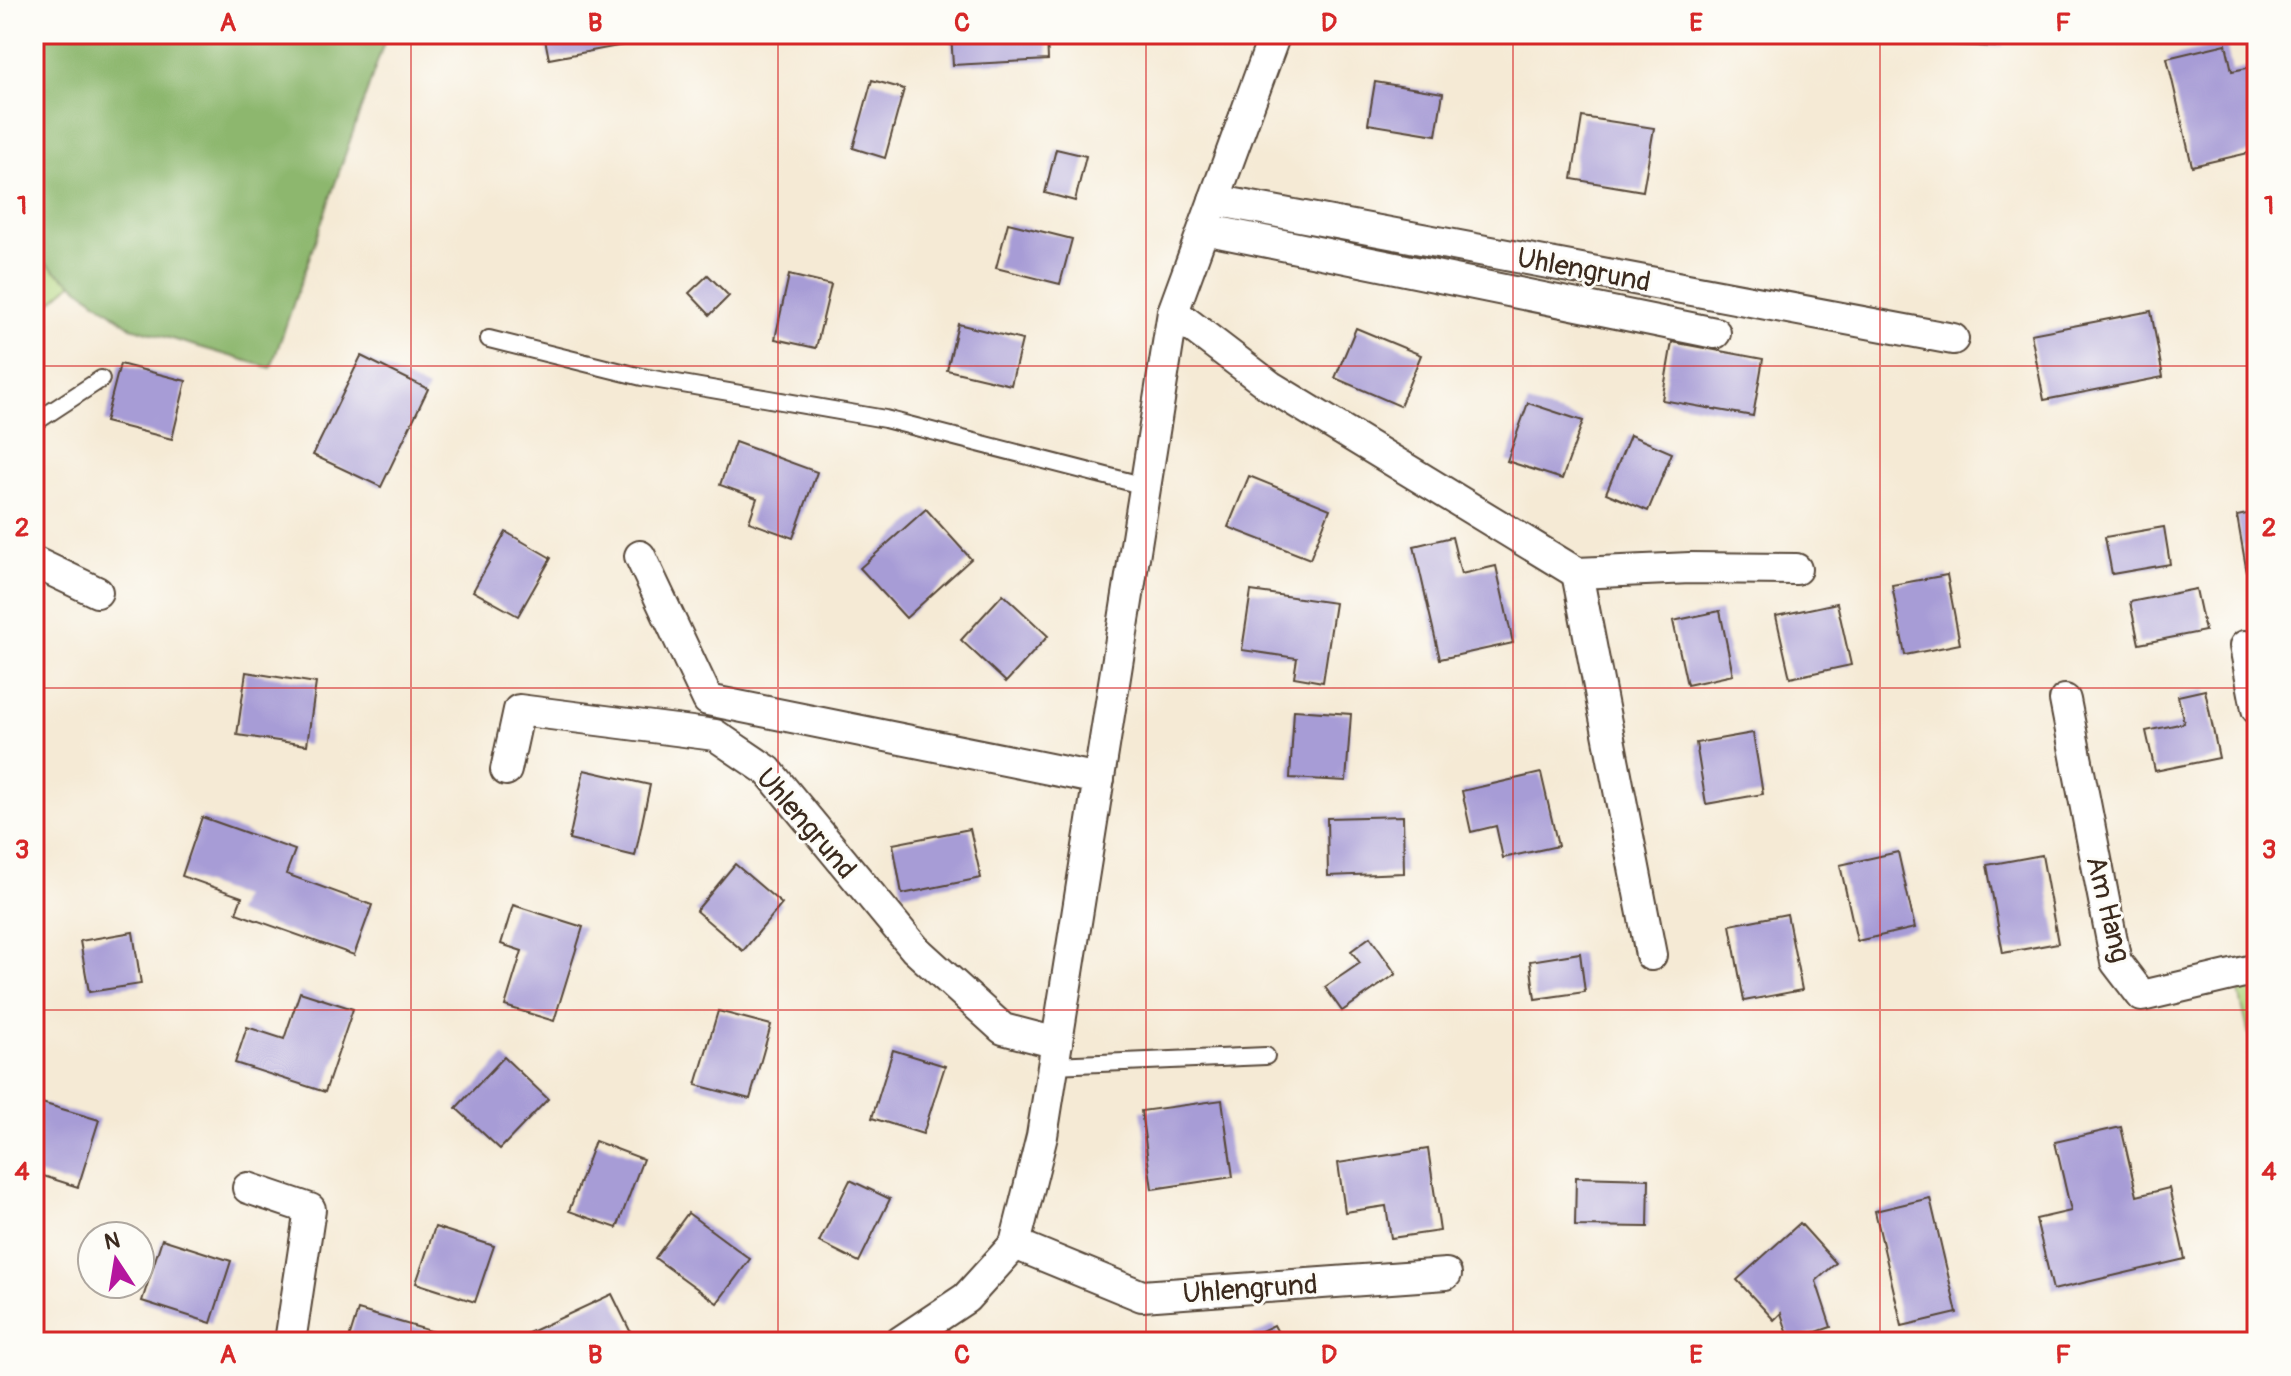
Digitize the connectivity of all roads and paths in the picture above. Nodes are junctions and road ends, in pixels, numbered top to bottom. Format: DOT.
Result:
graph roads {
  1 [pos="1275,34"];
  2 [pos="1214,200"];
  3 [pos="1204,229"];
  4 [pos="1173,312"];
  5 [pos="1715,333"];
  6 [pos="489,339"];
  7 [pos="1953,339"];
  8 [pos="101,379"];
  9 [pos="34,423"];
  10 [pos="1145,486"];
  11 [pos="640,556"];
  12 [pos="34,562"];
  13 [pos="1796,569"];
  14 [pos="1577,573"];
  15 [pos="97,592"];
  16 [pos="2245,646"];
  17 [pos="2065,700"];
  18 [pos="2257,709"];
  19 [pos="506,770"];
  20 [pos="1099,779"];
  21 [pos="1651,955"];
  22 [pos="2257,969"];
  23 [pos="1055,1054"];
  24 [pos="1266,1056"];
  25 [pos="248,1188"];
  26 [pos="1015,1244"];
  27 [pos="1446,1274"];
  28 [pos="290,1342"];
  29 [pos="900,1342"];
  1 -- 2 [label="street"];
  2 -- 3 [label="street"];
  2 -- 7 [label="street, Uhlengrund"];
  3 -- 4 [label="street"];
  3 -- 5 [label="street, Uhlengrund"];
  4 -- 10 [label="street"];
  4 -- 14 [label="street"];
  6 -- 10 [label="lane"];
  8 -- 9 [label="lane"];
  10 -- 20 [label="street"];
  11 -- 20 [label="street"];
  12 -- 15 [label="street"];
  13 -- 14 [label="street"];
  14 -- 21 [label="street"];
  16 -- 18 [label="street"];
  17 -- 22 [label="street, Am Hang"];
  19 -- 23 [label="street, Uhlengrund"];
  20 -- 23 [label="street"];
  23 -- 24 [label="lane"];
  23 -- 26 [label="street"];
  25 -- 28 [label="street"];
  26 -- 27 [label="street, Uhlengrund"];
  26 -- 29 [label="street"];
}
